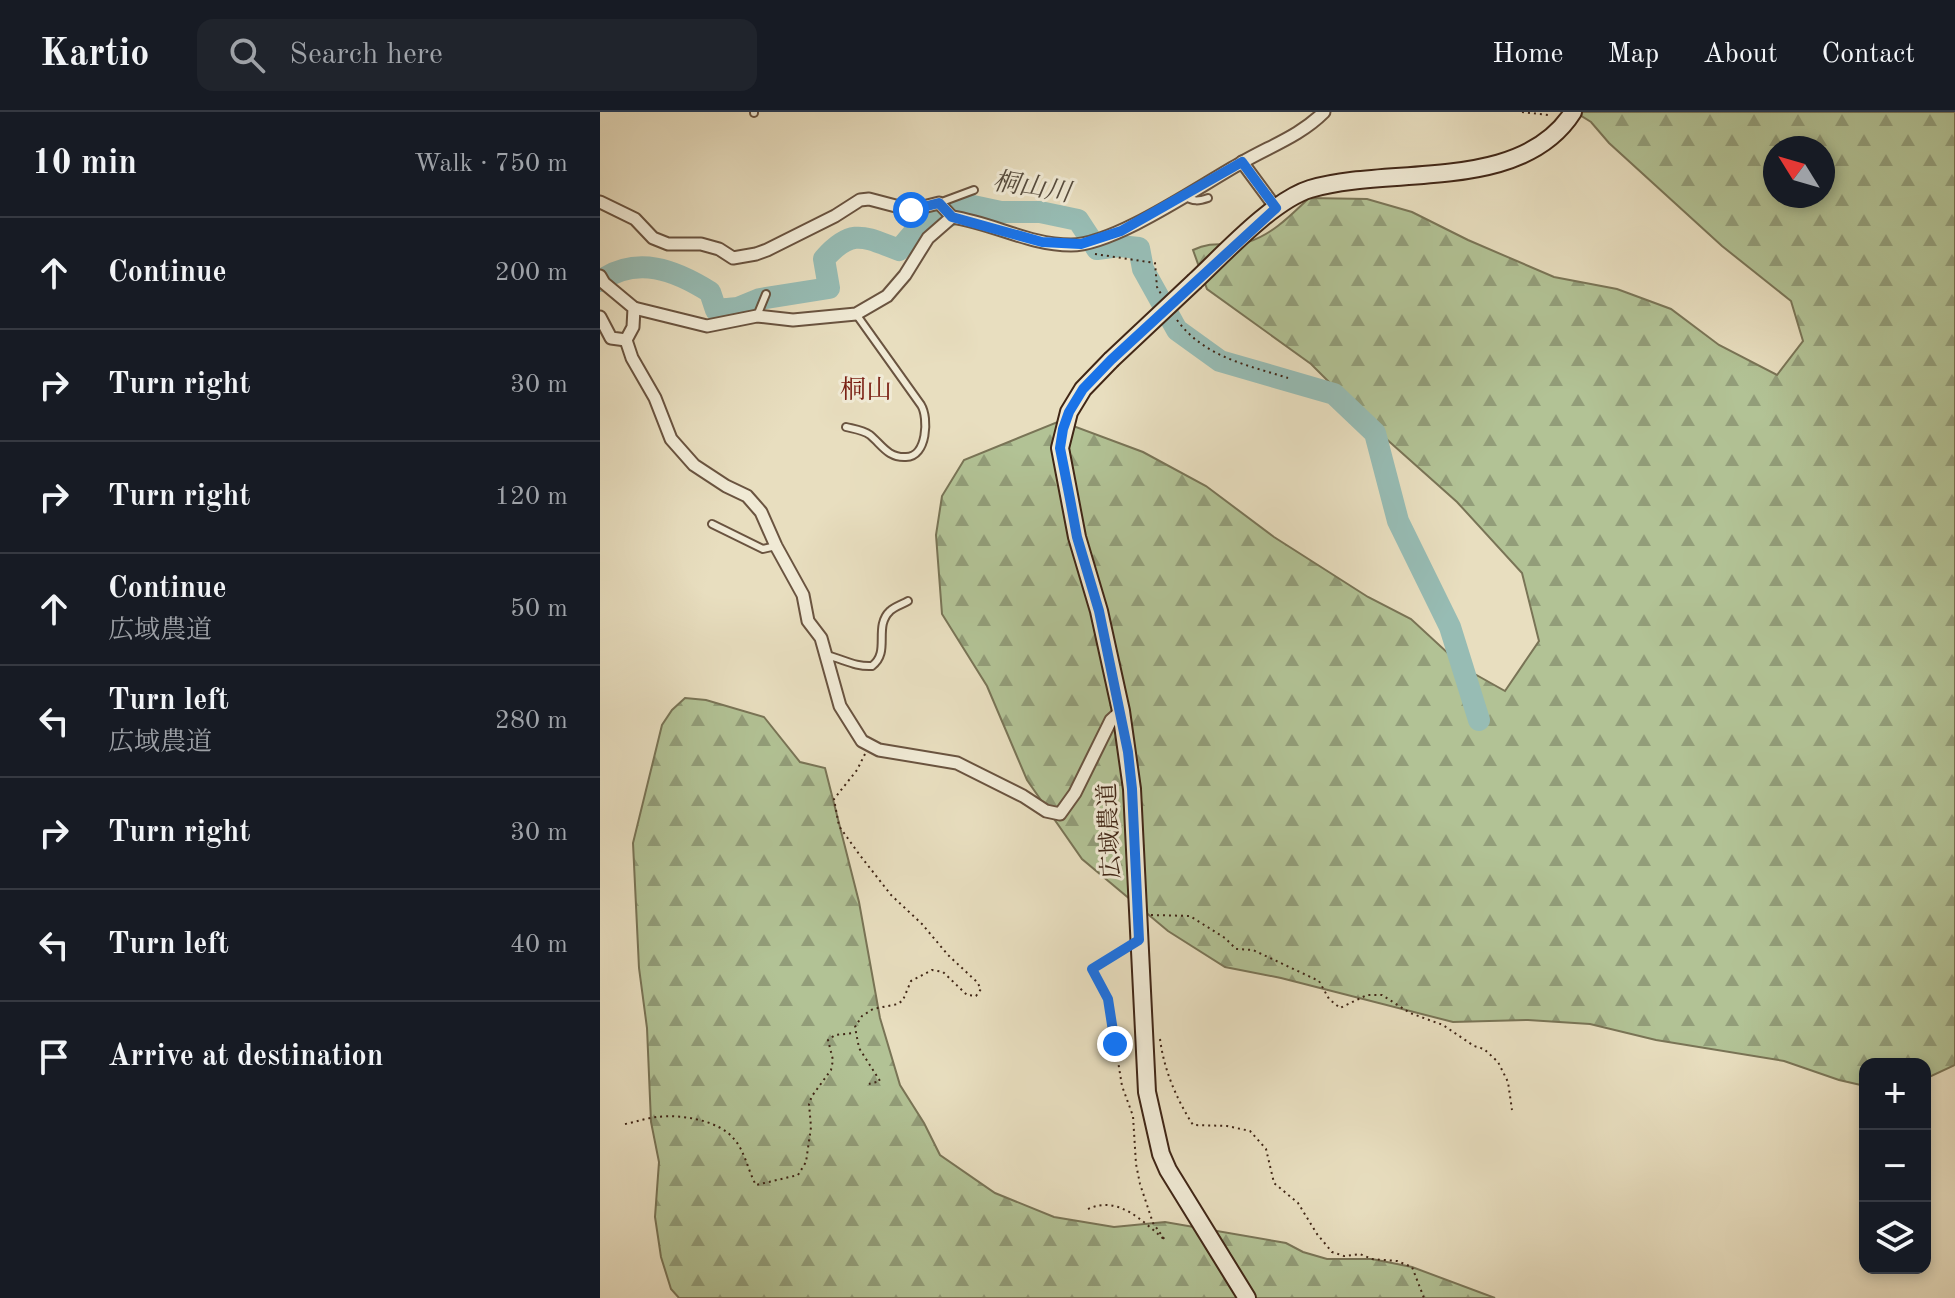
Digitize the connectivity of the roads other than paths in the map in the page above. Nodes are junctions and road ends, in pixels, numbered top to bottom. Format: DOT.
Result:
graph roads {
  1 [pos="1324,112"];
  2 [pos="1571,115"];
  3 [pos="1242,162"];
  4 [pos="974,190"];
  5 [pos="1185,196"];
  6 [pos="1208,198"];
  7 [pos="600,202"];
  8 [pos="939,203"];
  9 [pos="1276,208"];
  10 [pos="952,217"];
  11 [pos="601,281"];
  12 [pos="766,294"];
  13 [pos="634,308"];
  14 [pos="856,314"];
  15 [pos="757,316"];
  16 [pos="600,317"];
  17 [pos="605,339"];
  18 [pos="626,340"];
  19 [pos="846,427"];
  20 [pos="712,524"];
  21 [pos="776,546"];
  22 [pos="908,601"];
  23 [pos="826,655"];
  24 [pos="1121,711"];
  25 [pos="1247,1298"];
  1 -- 3 [label="street"];
  2 -- 9 [label="street, 広域農道"];
  3 -- 5 [label="street"];
  3 -- 9 [label="street"];
  4 -- 8 [label="lane"];
  5 -- 6 [label="lane"];
  5 -- 10 [label="street"];
  7 -- 8 [label="street"];
  8 -- 10 [label="street"];
  9 -- 24 [label="street, 広域農道, bridge"];
  10 -- 14 [label="street"];
  11 -- 13 [label="street"];
  12 -- 15 [label="lane"];
  13 -- 15 [label="street"];
  13 -- 18 [label="street"];
  14 -- 15 [label="street"];
  14 -- 19 [label="lane"];
  16 -- 17 [label="street"];
  17 -- 18 [label="street"];
  18 -- 21 [label="street"];
  20 -- 21 [label="lane"];
  21 -- 23 [label="street"];
  22 -- 23 [label="lane"];
  23 -- 24 [label="street"];
  24 -- 25 [label="street, 広域農道"];
}
